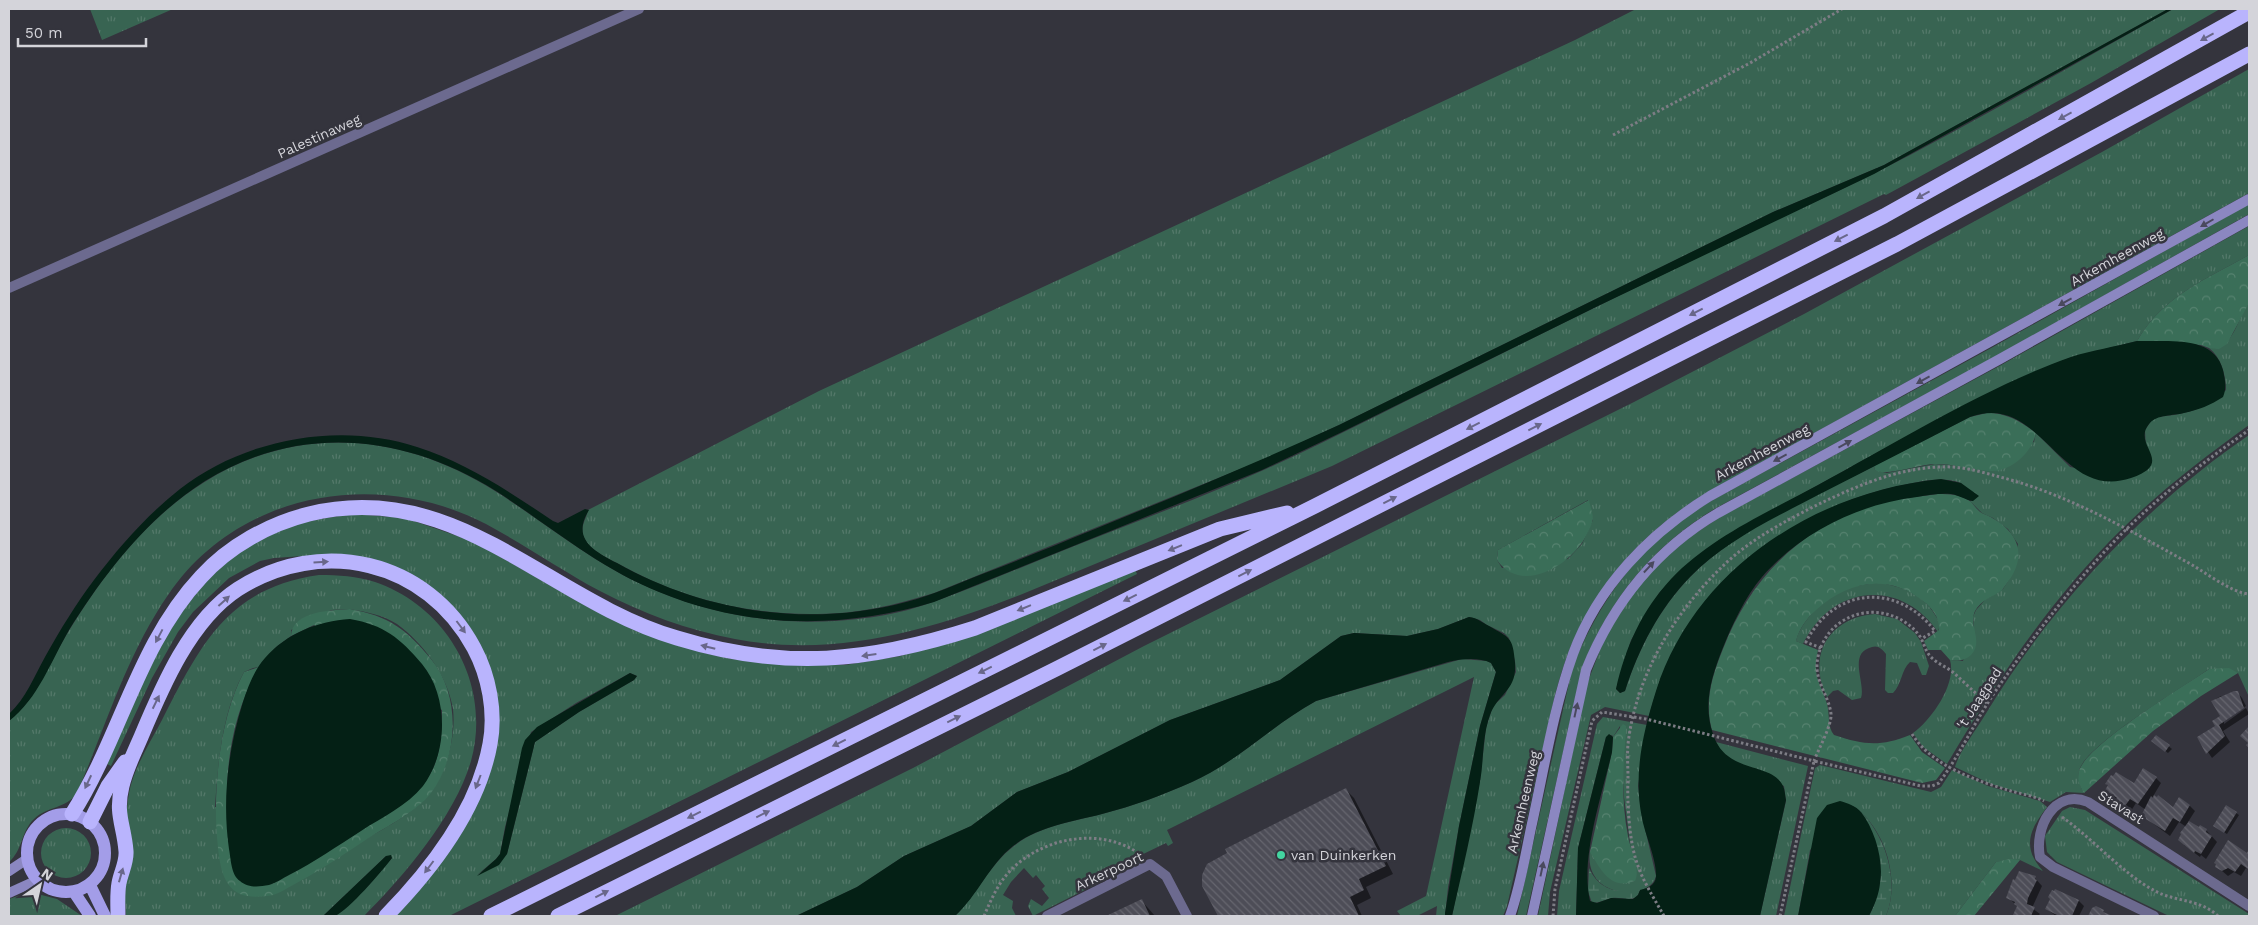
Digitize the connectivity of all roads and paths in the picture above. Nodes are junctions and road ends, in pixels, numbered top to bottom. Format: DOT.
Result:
graph roads {
  1 [pos="639,9"];
  2 [pos="1842,9"];
  3 [pos="2249,12"];
  4 [pos="2249,54"];
  5 [pos="1613,135"];
  6 [pos="2249,199"];
  7 [pos="2249,220"];
  8 [pos="9,288"];
  9 [pos="2249,430"];
  10 [pos="1315,506"];
  11 [pos="2127,529"];
  12 [pos="2249,594"];
  13 [pos="1921,639"];
  14 [pos="1820,648"];
  15 [pos="1988,704"];
  16 [pos="1633,717"];
  17 [pos="1912,734"];
  18 [pos="136,747"];
  19 [pos="1814,760"];
  20 [pos="1949,768"];
  21 [pos="2053,810"];
  22 [pos="72,814"];
  23 [pos="90,822"];
  24 [pos="27,859"];
  25 [pos="1150,864"];
  26 [pos="9,871"];
  27 [pos="39,882"];
  28 [pos="90,885"];
  29 [pos="74,892"];
  30 [pos="9,893"];
  31 [pos="2249,906"];
  32 [pos="90,916"];
  33 [pos="105,916"];
  34 [pos="118,916"];
  35 [pos="386,916"];
  36 [pos="491,916"];
  37 [pos="558,916"];
  38 [pos="984,916"];
  39 [pos="1047,916"];
  40 [pos="1187,916"];
  41 [pos="1510,916"];
  42 [pos="1532,916"];
  43 [pos="1553,916"];
  44 [pos="1664,916"];
  45 [pos="1780,916"];
  46 [pos="2154,916"];
  47 [pos="2218,916"];
  1 -- 8 [label="street, Palestinaweg"];
  2 -- 5 [label="path"];
  3 -- 10 [label="highway, one-way"];
  37 -- 4 [label="highway, one-way"];
  6 -- 41 [label="main road, Arkemheenweg, one-way"];
  42 -- 7 [label="main road, one-way"];
  9 -- 11 [label="path, 't Jaagpad"];
  10 -- 22 [label="highway, one-way"];
  10 -- 36 [label="highway, one-way"];
  11 -- 12 [label="path"];
  11 -- 15 [label="path, 't Jaagpad"];
  11 -- 16 [label="path"];
  13 -- 14 [label="path"];
  13 -- 14 [label="path"];
  13 -- 15 [label="path"];
  14 -- 19 [label="path"];
  15 -- 20 [label="path, 't Jaagpad"];
  16 -- 19 [label="path, 't Jaagpad"];
  16 -- 43 [label="path"];
  16 -- 44 [label="path"];
  17 -- 20 [label="path"];
  18 -- 23 [label="highway"];
  34 -- 18 [label="highway, one-way"];
  18 -- 35 [label="highway, one-way"];
  19 -- 20 [label="path, 't Jaagpad"];
  19 -- 45 [label="path"];
  20 -- 21 [label="path"];
  21 -- 31 [label="street, Stavast"];
  21 -- 46 [label="street, Stavast"];
  21 -- 47 [label="path"];
  22 -- 23 [label="main road"];
  22 -- 24 [label="main road"];
  23 -- 28 [label="main road"];
  24 -- 26 [label="main road"];
  24 -- 27 [label="main road"];
  25 -- 38 [label="path"];
  25 -- 39 [label="street, Arkerpoort"];
  25 -- 40 [label="street, Arkerpoort"];
  27 -- 29 [label="main road"];
  27 -- 30 [label="main road"];
  28 -- 29 [label="main road"];
  28 -- 33 [label="main road"];
  29 -- 32 [label="main road"];
}
